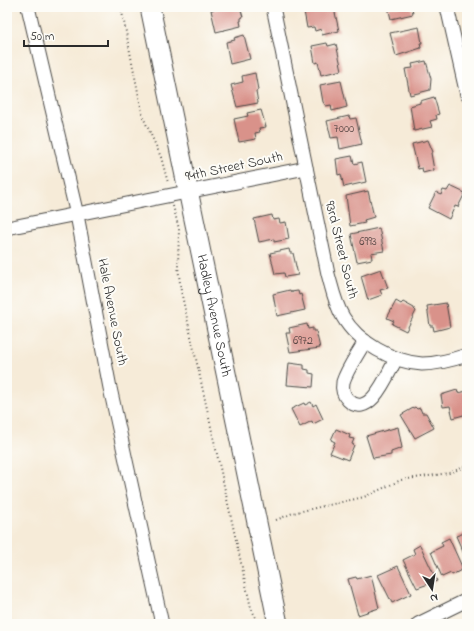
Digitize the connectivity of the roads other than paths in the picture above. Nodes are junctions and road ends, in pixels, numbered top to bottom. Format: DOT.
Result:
graph roads {
  1 [pos="28,7"];
  2 [pos="150,7"];
  3 [pos="273,7"];
  4 [pos="447,7"];
  5 [pos="467,95"];
  6 [pos="306,168"];
  7 [pos="188,193"];
  8 [pos="77,215"];
  9 [pos="7,228"];
  10 [pos="365,341"];
  11 [pos="467,356"];
  12 [pos="396,359"];
  13 [pos="467,600"];
  14 [pos="162,624"];
  15 [pos="278,624"];
  16 [pos="418,624"];
  1 -- 8 [label="street, Hale Avenue South"];
  2 -- 7 [label="street, Hadley Avenue South"];
  3 -- 6 [label="street, 94th Street South"];
  4 -- 5 [label="street"];
  6 -- 7 [label="street, 94th Street South"];
  6 -- 10 [label="street, 93rd Street South"];
  7 -- 8 [label="street, 94th Street South"];
  7 -- 15 [label="street, Hadley Avenue South"];
  8 -- 9 [label="street, 94th Street South"];
  8 -- 14 [label="street, Hale Avenue South"];
  10 -- 12 [label="street, 93rd Street South"];
  10 -- 12 [label="street"];
  11 -- 12 [label="street, 93rd Street South"];
  13 -- 16 [label="street"];
}
